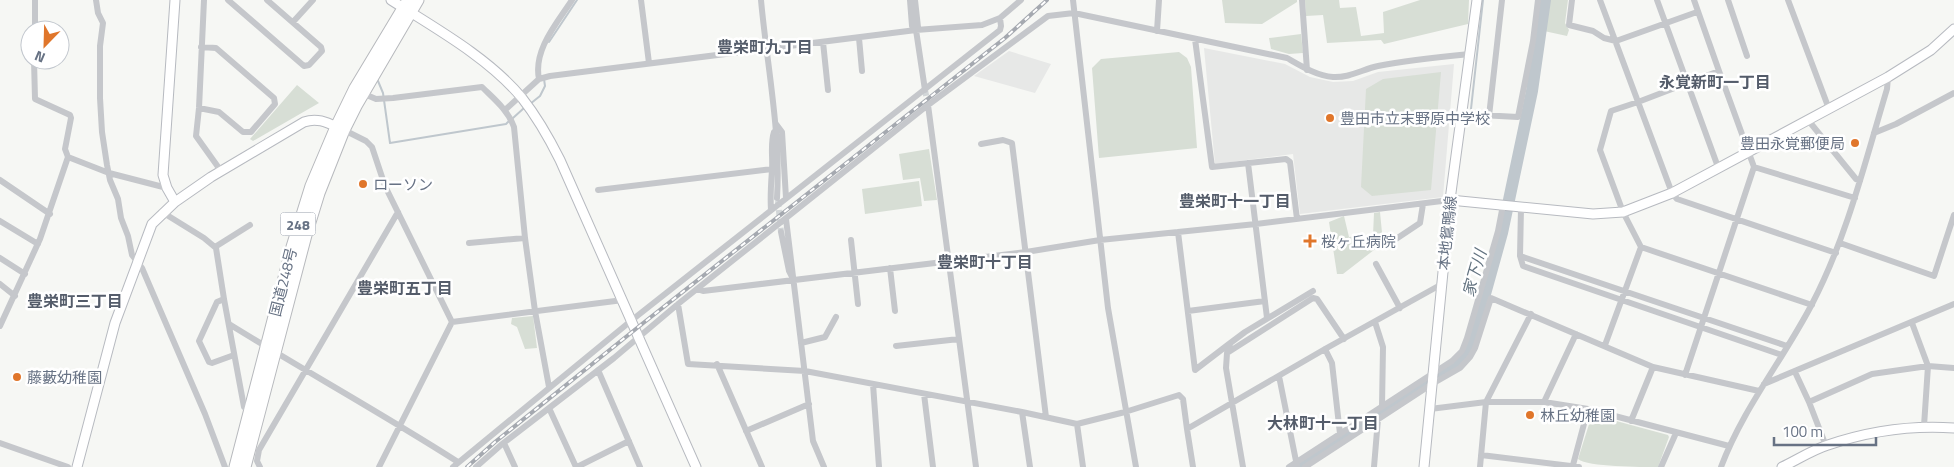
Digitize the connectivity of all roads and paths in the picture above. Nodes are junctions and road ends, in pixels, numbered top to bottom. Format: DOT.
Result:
graph roads {
  1 [pos="35,0"];
  2 [pos="96,0"];
  3 [pos="175,0"];
  4 [pos="204,0"];
  5 [pos="228,0"];
  6 [pos="267,0"];
  7 [pos="313,0"];
  8 [pos="391,0"];
  9 [pos="418,0"];
  10 [pos="572,0"];
  11 [pos="641,0"];
  12 [pos="761,0"];
  13 [pos="910,0"];
  14 [pos="915,0"];
  15 [pos="1022,0"];
  16 [pos="1073,0"];
  17 [pos="1159,0"];
  18 [pos="1302,0"];
  19 [pos="1477,0"];
  20 [pos="1502,0"];
  21 [pos="1538,0"];
  22 [pos="1572,0"];
  23 [pos="1600,0"];
  24 [pos="1657,0"];
  25 [pos="1694,0"];
  26 [pos="1788,0"];
  27 [pos="1730,1"];
  28 [pos="407,7"];
  29 [pos="1697,12"];
  30 [pos="1074,13"];
  31 [pos="1000,18"];
  32 [pos="34,20"];
  33 [pos="293,22"];
  34 [pos="1666,24"];
  35 [pos="1954,29"];
  36 [pos="916,30"];
  37 [pos="1157,31"];
  38 [pos="859,38"];
  39 [pos="1195,39"];
  40 [pos="1616,41"];
  41 [pos="823,42"];
  42 [pos="201,47"];
  43 [pos="765,48"];
  44 [pos="1470,54"];
  45 [pos="1747,56"];
  46 [pos="649,63"];
  47 [pos="34,70"];
  48 [pos="1307,70"];
  49 [pos="1719,70"];
  50 [pos="862,71"];
  51 [pos="1888,77"];
  52 [pos="539,79"];
  53 [pos="1687,83"];
  54 [pos="924,89"];
  55 [pos="828,90"];
  56 [pos="362,93"];
  57 [pos="1954,93"];
  58 [pos="521,97"];
  59 [pos="1638,102"];
  60 [pos="928,105"];
  61 [pos="199,108"];
  62 [pos="1829,109"];
  63 [pos="505,110"];
  64 [pos="1462,114"];
  65 [pos="1489,116"];
  66 [pos="1808,120"];
  67 [pos="776,125"];
  68 [pos="340,128"];
  69 [pos="1874,133"];
  70 [pos="981,144"];
  71 [pos="1749,150"];
  72 [pos="68,158"];
  73 [pos="1248,163"];
  74 [pos="1718,167"];
  75 [pos="1754,167"];
  76 [pos="772,169"];
  77 [pos="221,171"];
  78 [pos="109,173"];
  79 [pos="0,180"];
  80 [pos="1860,181"];
  81 [pos="167,188"];
  82 [pos="598,190"];
  83 [pos="1672,193"];
  84 [pos="777,198"];
  85 [pos="786,198"];
  86 [pos="1854,198"];
  87 [pos="1450,200"];
  88 [pos="175,202"];
  89 [pos="1423,204"];
  90 [pos="1503,205"];
  91 [pos="1521,208"];
  92 [pos="771,210"];
  93 [pos="162,212"];
  94 [pos="398,212"];
  95 [pos="1622,212"];
  96 [pos="50,214"];
  97 [pos="1954,215"];
  98 [pos="786,219"];
  99 [pos="1297,219"];
  100 [pos="1736,219"];
  101 [pos="0,221"];
  102 [pos="1256,224"];
  103 [pos="250,225"];
  104 [pos="781,232"];
  105 [pos="1178,232"];
  106 [pos="525,238"];
  107 [pos="851,240"];
  108 [pos="1100,240"];
  109 [pos="1840,243"];
  110 [pos="38,244"];
  111 [pos="469,244"];
  112 [pos="1387,245"];
  113 [pos="216,247"];
  114 [pos="1641,247"];
  115 [pos="1026,252"];
  116 [pos="1836,253"];
  117 [pos="1520,256"];
  118 [pos="0,258"];
  119 [pos="948,260"];
  120 [pos="137,262"];
  121 [pos="1376,264"];
  122 [pos="890,268"];
  123 [pos="854,273"];
  124 [pos="1718,273"];
  125 [pos="25,274"];
  126 [pos="793,280"];
  127 [pos="0,284"];
  128 [pos="1442,284"];
  129 [pos="697,289"];
  130 [pos="1313,290"];
  131 [pos="1625,290"];
  132 [pos="15,296"];
  133 [pos="224,299"];
  134 [pos="623,300"];
  135 [pos="1621,300"];
  136 [pos="1265,301"];
  137 [pos="678,304"];
  138 [pos="858,304"];
  139 [pos="1954,304"];
  140 [pos="1812,305"];
  141 [pos="1400,308"];
  142 [pos="535,311"];
  143 [pos="895,311"];
  144 [pos="1188,311"];
  145 [pos="1531,314"];
  146 [pos="836,317"];
  147 [pos="1703,317"];
  148 [pos="1267,318"];
  149 [pos="632,320"];
  150 [pos="452,322"];
  151 [pos="1374,322"];
  152 [pos="1912,323"];
  153 [pos="229,324"];
  154 [pos="0,326"];
  155 [pos="1700,327"];
  156 [pos="1576,334"];
  157 [pos="639,336"];
  158 [pos="959,339"];
  159 [pos="1344,339"];
  160 [pos="801,343"];
  161 [pos="1605,345"];
  162 [pos="896,346"];
  163 [pos="1787,346"];
  164 [pos="1230,347"];
  165 [pos="1325,349"];
  166 [pos="271,350"];
  167 [pos="234,355"];
  168 [pos="1782,355"];
  169 [pos="717,364"];
  170 [pos="1928,366"];
  171 [pos="1653,367"];
  172 [pos="1954,368"];
  173 [pos="305,370"];
  174 [pos="598,370"];
  175 [pos="805,371"];
  176 [pos="1434,372"];
  177 [pos="1795,372"];
  178 [pos="1279,376"];
  179 [pos="1685,376"];
  180 [pos="874,384"];
  181 [pos="1432,384"];
  182 [pos="1764,384"];
  183 [pos="549,387"];
  184 [pos="1759,391"];
  185 [pos="924,394"];
  186 [pos="967,402"];
  187 [pos="1486,402"];
  188 [pos="1544,402"];
  189 [pos="1809,402"];
  190 [pos="809,404"];
  191 [pos="1232,404"];
  192 [pos="1382,406"];
  193 [pos="549,408"];
  194 [pos="1430,409"];
  195 [pos="1588,409"];
  196 [pos="251,410"];
  197 [pos="1022,412"];
  198 [pos="1125,412"];
  199 [pos="1046,417"];
  200 [pos="1378,419"];
  201 [pos="1631,421"];
  202 [pos="1077,424"];
  203 [pos="400,425"];
  204 [pos="1924,426"];
  205 [pos="1954,428"];
  206 [pos="1187,429"];
  207 [pos="746,431"];
  208 [pos="1676,433"];
  209 [pos="1340,434"];
  210 [pos="629,442"];
  211 [pos="0,443"];
  212 [pos="504,443"];
  213 [pos="1729,446"];
  214 [pos="1826,446"];
  215 [pos="255,449"];
  216 [pos="1481,455"];
  217 [pos="455,464"];
  218 [pos="1296,465"];
  219 [pos="1576,466"];
  220 [pos="68,467"];
  221 [pos="77,467"];
  222 [pos="225,467"];
  223 [pos="236,467"];
  224 [pos="245,467"];
  225 [pos="260,467"];
  226 [pos="379,467"];
  227 [pos="477,467"];
  228 [pos="516,467"];
  229 [pos="577,467"];
  230 [pos="640,467"];
  231 [pos="696,467"];
  232 [pos="762,467"];
  233 [pos="824,467"];
  234 [pos="880,467"];
  235 [pos="933,467"];
  236 [pos="976,467"];
  237 [pos="1030,467"];
  238 [pos="1083,467"];
  239 [pos="1136,467"];
  240 [pos="1193,467"];
  241 [pos="1243,467"];
  242 [pos="1289,467"];
  243 [pos="1305,467"];
  244 [pos="1374,467"];
  245 [pos="1424,467"];
  246 [pos="1480,467"];
  247 [pos="1661,467"];
  248 [pos="1722,467"];
  249 [pos="1782,467"];
  1 -- 32 [label="street"];
  2 -- 78 [label="street"];
  3 -- 81 [label="street"];
  4 -- 42 [label="street"];
  5 -- 33 [label="street"];
  6 -- 33 [label="street"];
  7 -- 33 [label="street"];
  8 -- 28 [label="street"];
  9 -- 28 [label="highway, 国道248号 / 248"];
  10 -- 52 [label="street"];
  11 -- 46 [label="street"];
  12 -- 43 [label="street"];
  13 -- 36 [label="street"];
  14 -- 36 [label="street"];
  15 -- 31 [label="street"];
  16 -- 30 [label="street"];
  17 -- 37 [label="street"];
  18 -- 48 [label="street"];
  19 -- 44 [label="street, 本地鴛鴨線"];
  20 -- 65 [label="street"];
  21 -- 65 [label="street"];
  22 -- 40 [label="street"];
  23 -- 40 [label="street"];
  24 -- 34 [label="street"];
  25 -- 29 [label="street"];
  26 -- 62 [label="street"];
  27 -- 45 [label="street"];
  28 -- 56 [label="highway, 国道248号 / 248"];
  28 -- 58 [label="street"];
  28 -- 68 [label="highway, 国道248号 / 248"];
  29 -- 34 [label="street"];
  29 -- 49 [label="street"];
  30 -- 37 [label="street"];
  30 -- 60 [label="street"];
  30 -- 108 [label="street"];
  31 -- 36 [label="street"];
  31 -- 54 [label="street"];
  34 -- 40 [label="street"];
  34 -- 53 [label="street"];
  35 -- 51 [label="street"];
  36 -- 38 [label="street"];
  36 -- 54 [label="street"];
  37 -- 39 [label="street"];
  38 -- 41 [label="street"];
  38 -- 50 [label="street"];
  39 -- 48 [label="street"];
  39 -- 73 [label="street"];
  40 -- 59 [label="street"];
  41 -- 43 [label="street"];
  41 -- 55 [label="street"];
  42 -- 61 [label="street"];
  42 -- 61 [label="street"];
  43 -- 46 [label="street"];
  43 -- 67 [label="street"];
  44 -- 48 [label="street"];
  44 -- 64 [label="street, 本地鴛鴨線"];
  46 -- 52 [label="street"];
  47 -- 72 [label="street"];
  49 -- 53 [label="street"];
  49 -- 71 [label="street"];
  51 -- 62 [label="street"];
  51 -- 69 [label="street"];
  52 -- 58 [label="street"];
  53 -- 59 [label="street"];
  53 -- 74 [label="street"];
  54 -- 85 [label="street"];
  56 -- 63 [label="street"];
  56 -- 68 [label="highway, 国道248号 / 248"];
  57 -- 69 [label="street"];
  58 -- 63 [label="street"];
  58 -- 134 [label="street"];
  59 -- 83 [label="street"];
  59 -- 95 [label="street"];
  60 -- 98 [label="street"];
  60 -- 119 [label="street"];
  61 -- 77 [label="street"];
  62 -- 66 [label="street"];
  63 -- 106 [label="street"];
  64 -- 65 [label="street"];
  64 -- 87 [label="street, 本地鴛鴨線"];
  66 -- 71 [label="street"];
  66 -- 80 [label="street"];
  67 -- 76 [label="street"];
  67 -- 84 [label="street"];
  67 -- 85 [label="street"];
  68 -- 77 [label="street"];
  68 -- 94 [label="street"];
  68 -- 166 [label="highway, 国道248号 / 248"];
  69 -- 80 [label="street"];
  70 -- 115 [label="street"];
  71 -- 74 [label="street"];
  71 -- 75 [label="street"];
  72 -- 78 [label="street"];
  72 -- 96 [label="street"];
  73 -- 99 [label="street"];
  73 -- 102 [label="street"];
  74 -- 83 [label="street"];
  75 -- 86 [label="street"];
  75 -- 100 [label="street"];
  76 -- 82 [label="street"];
  76 -- 92 [label="street"];
  77 -- 88 [label="street"];
  78 -- 81 [label="street"];
  78 -- 120 [label="street"];
  79 -- 96 [label="street"];
  80 -- 86 [label="street"];
  81 -- 88 [label="street"];
  83 -- 95 [label="street"];
  83 -- 100 [label="street"];
  85 -- 92 [label="street"];
  86 -- 109 [label="street"];
  87 -- 89 [label="street"];
  87 -- 90 [label="street"];
  87 -- 128 [label="street, 本地鴛鴨線"];
  88 -- 93 [label="street"];
  89 -- 99 [label="street"];
  89 -- 112 [label="street"];
  90 -- 91 [label="street"];
  90 -- 176 [label="street"];
  91 -- 95 [label="street"];
  91 -- 117 [label="street"];
  92 -- 149 [label="street"];
  93 -- 113 [label="street"];
  93 -- 120 [label="street"];
  94 -- 150 [label="street"];
  94 -- 173 [label="street"];
  95 -- 114 [label="street"];
  96 -- 110 [label="street"];
  97 -- 109 [label="street"];
  98 -- 126 [label="street"];
  98 -- 129 [label="street"];
  99 -- 102 [label="street"];
  100 -- 116 [label="street"];
  100 -- 124 [label="street"];
  101 -- 110 [label="street"];
  102 -- 105 [label="street"];
  102 -- 136 [label="street"];
  103 -- 113 [label="street"];
  104 -- 126 [label="street"];
  105 -- 108 [label="street"];
  105 -- 144 [label="street"];
  106 -- 111 [label="street"];
  106 -- 142 [label="street"];
  107 -- 123 [label="street"];
  108 -- 115 [label="street"];
  108 -- 198 [label="street"];
  109 -- 116 [label="street"];
  110 -- 125 [label="street"];
  113 -- 133 [label="street"];
  114 -- 124 [label="street"];
  114 -- 131 [label="street"];
  115 -- 119 [label="street"];
  115 -- 199 [label="street"];
  116 -- 140 [label="street"];
  117 -- 131 [label="street"];
  117 -- 135 [label="street"];
  118 -- 125 [label="street"];
  119 -- 122 [label="street"];
  119 -- 158 [label="street"];
  120 -- 221 [label="street"];
  120 -- 222 [label="street"];
  121 -- 141 [label="street"];
  122 -- 123 [label="street"];
  122 -- 143 [label="street"];
  123 -- 126 [label="street"];
  123 -- 138 [label="street"];
  124 -- 140 [label="street"];
  124 -- 147 [label="street"];
  125 -- 132 [label="street"];
  126 -- 129 [label="street"];
  126 -- 160 [label="street"];
  127 -- 132 [label="street"];
  128 -- 141 [label="street"];
  128 -- 176 [label="street, 本地鴛鴨線"];
  129 -- 137 [label="street"];
  130 -- 148 [label="street"];
  131 -- 135 [label="street"];
  131 -- 147 [label="street"];
  132 -- 154 [label="street"];
  133 -- 153 [label="street"];
  133 -- 167 [label="street"];
  134 -- 142 [label="street"];
  134 -- 149 [label="street"];
  135 -- 155 [label="street"];
  135 -- 161 [label="street"];
  136 -- 144 [label="street"];
  136 -- 148 [label="street"];
  137 -- 157 [label="street"];
  137 -- 169 [label="street"];
  139 -- 152 [label="street"];
  140 -- 163 [label="street"];
  141 -- 151 [label="street"];
  142 -- 150 [label="street"];
  142 -- 183 [label="street"];
  144 -- 164 [label="street"];
  145 -- 156 [label="street"];
  145 -- 181 [label="street"];
  145 -- 187 [label="street"];
  146 -- 160 [label="street"];
  147 -- 155 [label="street"];
  147 -- 163 [label="street"];
  148 -- 164 [label="street"];
  149 -- 157 [label="street"];
  149 -- 183 [label="street"];
  150 -- 203 [label="street"];
  151 -- 159 [label="street"];
  151 -- 192 [label="street"];
  152 -- 170 [label="street"];
  152 -- 177 [label="street"];
  153 -- 166 [label="street"];
  153 -- 167 [label="street"];
  155 -- 168 [label="street"];
  155 -- 179 [label="street"];
  156 -- 161 [label="street"];
  156 -- 188 [label="street"];
  157 -- 174 [label="street"];
  157 -- 231 [label="street"];
  158 -- 162 [label="street"];
  158 -- 186 [label="street"];
  159 -- 164 [label="street"];
  159 -- 165 [label="street"];
  160 -- 175 [label="street"];
  161 -- 171 [label="street"];
  163 -- 168 [label="street"];
  164 -- 191 [label="street"];
  165 -- 178 [label="street"];
  165 -- 209 [label="street"];
  166 -- 173 [label="street"];
  166 -- 196 [label="highway, 国道248号 / 248"];
  166 -- 215 [label="highway, 国道248号 / 248"];
  167 -- 196 [label="street"];
  168 -- 182 [label="street"];
  169 -- 175 [label="street"];
  169 -- 207 [label="street"];
  170 -- 172 [label="street"];
  170 -- 189 [label="street"];
  170 -- 204 [label="street"];
  171 -- 179 [label="street"];
  171 -- 201 [label="street"];
  173 -- 203 [label="street"];
  173 -- 215 [label="street"];
  174 -- 193 [label="street"];
  174 -- 210 [label="street"];
  175 -- 180 [label="street"];
  175 -- 190 [label="street"];
  176 -- 181 [label="street, 本地鴛鴨線"];
  176 -- 192 [label="street"];
  177 -- 182 [label="street"];
  177 -- 189 [label="street"];
  178 -- 191 [label="street"];
  178 -- 218 [label="street"];
  179 -- 184 [label="street"];
  180 -- 185 [label="street"];
  180 -- 234 [label="street"];
  181 -- 194 [label="street, 本地鴛鴨線"];
  181 -- 200 [label="street"];
  182 -- 184 [label="street"];
  183 -- 217 [label="street"];
  184 -- 213 [label="street"];
  185 -- 186 [label="street"];
  185 -- 235 [label="street"];
  186 -- 197 [label="street"];
  186 -- 236 [label="street"];
  187 -- 188 [label="street"];
  187 -- 194 [label="street"];
  187 -- 216 [label="street"];
  188 -- 195 [label="street"];
  189 -- 214 [label="street"];
  190 -- 207 [label="street"];
  190 -- 233 [label="street"];
  191 -- 206 [label="street"];
  191 -- 241 [label="street"];
  192 -- 209 [label="street"];
  193 -- 212 [label="street"];
  193 -- 229 [label="street"];
  194 -- 245 [label="street, 本地鴛鴨線"];
  195 -- 201 [label="street"];
  195 -- 219 [label="street"];
  196 -- 223 [label="highway, 国道248号 / 248"];
  197 -- 199 [label="street"];
  197 -- 237 [label="street"];
  198 -- 202 [label="street"];
  198 -- 206 [label="street"];
  198 -- 239 [label="street"];
  199 -- 202 [label="street"];
  200 -- 243 [label="street"];
  200 -- 244 [label="street"];
  201 -- 208 [label="street"];
  202 -- 238 [label="street"];
  203 -- 217 [label="street"];
  203 -- 226 [label="street"];
  204 -- 205 [label="street"];
  204 -- 214 [label="street"];
  206 -- 240 [label="street"];
  207 -- 232 [label="street"];
  208 -- 213 [label="street"];
  208 -- 247 [label="street"];
  209 -- 218 [label="street"];
  210 -- 229 [label="street"];
  210 -- 230 [label="street"];
  211 -- 220 [label="street"];
  212 -- 227 [label="street"];
  212 -- 228 [label="street"];
  213 -- 248 [label="street"];
  214 -- 249 [label="street"];
  215 -- 224 [label="highway, 国道248号 / 248"];
  215 -- 225 [label="street"];
  216 -- 219 [label="street"];
  216 -- 246 [label="street"];
  218 -- 242 [label="street"];
}
